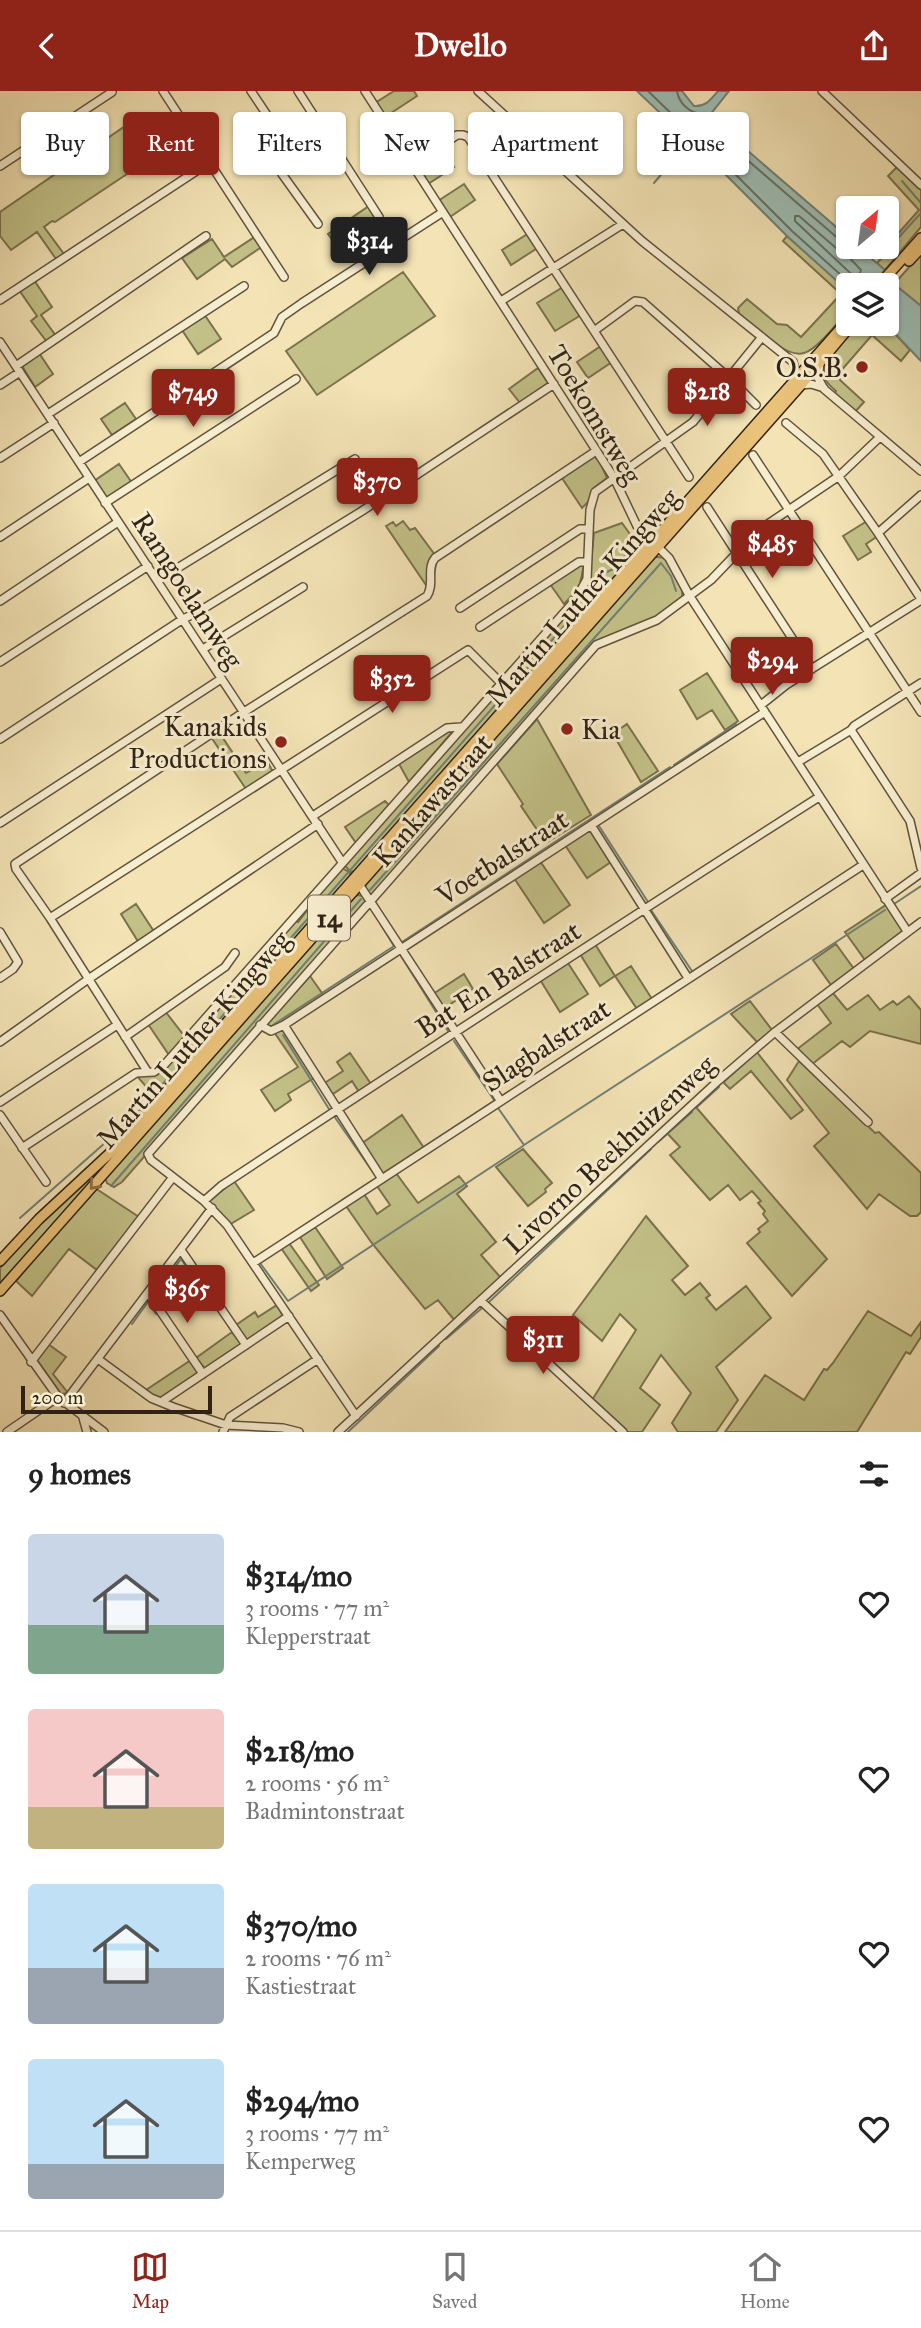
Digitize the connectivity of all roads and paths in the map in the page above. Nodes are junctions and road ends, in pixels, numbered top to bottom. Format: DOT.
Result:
graph roads {
  1 [pos="163,91"];
  2 [pos="251,91"];
  3 [pos="298,91"];
  4 [pos="365,91"];
  5 [pos="478,91"];
  6 [pos="111,92"];
  7 [pos="824,92"];
  8 [pos="177,112"];
  9 [pos="378,112"];
  10 [pos="454,137"];
  11 [pos="0,166"];
  12 [pos="190,175"];
  13 [pos="218,175"];
  14 [pos="419,175"];
  15 [pos="921,185"];
  16 [pos="443,212"];
  17 [pos="379,217"];
  18 [pos="318,224"];
  19 [pos="623,224"];
  20 [pos="206,236"];
  21 [pos="921,238"];
  22 [pos="921,248"];
  23 [pos="899,267"];
  24 [pos="554,268"];
  25 [pos="892,273"];
  26 [pos="895,273"];
  27 [pos="284,277"];
  28 [pos="244,286"];
  29 [pos="0,300"];
  30 [pos="501,301"];
  31 [pos="594,331"];
  32 [pos="836,336"];
  33 [pos="840,336"];
  34 [pos="762,337"];
  35 [pos="0,342"];
  36 [pos="816,361"];
  37 [pos="793,362"];
  38 [pos="18,369"];
  39 [pos="728,377"];
  40 [pos="296,379"];
  41 [pos="798,382"];
  42 [pos="554,384"];
  43 [pos="0,385"];
  44 [pos="824,389"];
  45 [pos="757,405"];
  46 [pos="48,414"];
  47 [pos="54,423"];
  48 [pos="786,423"];
  49 [pos="880,437"];
  50 [pos="667,442"];
  51 [pos="596,451"];
  52 [pos="753,455"];
  53 [pos="0,458"];
  54 [pos="355,459"];
  55 [pos="79,462"];
  56 [pos="921,471"];
  57 [pos="839,476"];
  58 [pos="689,477"];
  59 [pos="89,478"];
  60 [pos="614,478"];
  61 [pos="921,495"];
  62 [pos="105,503"];
  63 [pos="707,507"];
  64 [pos="789,509"];
  65 [pos="118,522"];
  66 [pos="589,529"];
  67 [pos="878,533"];
  68 [pos="0,537"];
  69 [pos="655,543"];
  70 [pos="738,553"];
  71 [pos="587,562"];
  72 [pos="148,566"];
  73 [pos="158,580"];
  74 [pos="303,587"];
  75 [pos="689,595"];
  76 [pos="921,600"];
  77 [pos="0,601"];
  78 [pos="460,608"];
  79 [pos="183,618"];
  80 [pos="480,627"];
  81 [pos="869,632"];
  82 [pos="203,649"];
  83 [pos="0,662"];
  84 [pos="812,669"];
  85 [pos="222,679"];
  86 [pos="501,683"];
  87 [pos="921,683"];
  88 [pos="908,691"];
  89 [pos="763,708"];
  90 [pos="244,712"];
  91 [pos="921,712"];
  92 [pos="461,727"];
  93 [pos="851,730"];
  94 [pos="0,739"];
  95 [pos="797,762"];
  96 [pos="281,769"];
  97 [pos="819,797"];
  98 [pos="313,816"];
  99 [pos="0,823"];
  100 [pos="318,824"];
  101 [pos="591,825"];
  102 [pos="342,862"];
  103 [pos="863,865"];
  104 [pos="921,868"];
  105 [pos="921,873"];
  106 [pos="356,881"];
  107 [pos="885,899"];
  108 [pos="370,902"];
  109 [pos="643,908"];
  110 [pos="50,918"];
  111 [pos="921,922"];
  112 [pos="907,931"];
  113 [pos="0,932"];
  114 [pos="400,949"];
  115 [pos="235,953"];
  116 [pos="0,978"];
  117 [pos="688,978"];
  118 [pos="87,979"];
  119 [pos="117,1025"];
  120 [pos="260,1025"];
  121 [pos="284,1025"];
  122 [pos="454,1032"];
  123 [pos="775,1032"];
  124 [pos="125,1037"];
  125 [pos="0,1042"];
  126 [pos="147,1071"];
  127 [pos="500,1100"];
  128 [pos="0,1103"];
  129 [pos="338,1109"];
  130 [pos="0,1115"];
  131 [pos="868,1122"];
  132 [pos="22,1148"];
  133 [pos="173,1177"];
  134 [pos="382,1179"];
  135 [pos="46,1182"];
  136 [pos="204,1201"];
  137 [pos="212,1208"];
  138 [pos="181,1250"];
  139 [pos="0,1261"];
  140 [pos="253,1263"];
  141 [pos="0,1291"];
  142 [pos="148,1293"];
  143 [pos="481,1301"];
  144 [pos="0,1315"];
  145 [pos="289,1316"];
  146 [pos="246,1345"];
  147 [pos="98,1359"];
  148 [pos="317,1359"];
  149 [pos="31,1362"];
  150 [pos="203,1374"];
  151 [pos="58,1397"];
  152 [pos="161,1402"];
  153 [pos="64,1403"];
  154 [pos="356,1416"];
  155 [pos="83,1418"];
  156 [pos="224,1429"];
  157 [pos="7,1432"];
  158 [pos="87,1432"];
  159 [pos="104,1432"];
  160 [pos="299,1432"];
  161 [pos="338,1432"];
  162 [pos="623,1432"];
  1 -- 8 [label="street"];
  2 -- 18 [label="street"];
  3 -- 17 [label="street"];
  4 -- 9 [label="street, Toekomstweg"];
  5 -- 19 [label="street"];
  6 -- 11 [label="street"];
  7 -- 15 [label="street"];
  10 -- 24 [label="street"];
  12 -- 29 [label="street"];
  13 -- 27 [label="street"];
  14 -- 16 [label="street, Toekomstweg"];
  16 -- 30 [label="street, Toekomstweg"];
  16 -- 55 [label="street"];
  19 -- 24 [label="street"];
  19 -- 34 [label="street"];
  20 -- 38 [label="street"];
  21 -- 23 [label="main road"];
  22 -- 23 [label="main road"];
  23 -- 25 [label="main road"];
  23 -- 26 [label="main road"];
  24 -- 30 [label="street"];
  24 -- 31 [label="street"];
  28 -- 46 [label="street"];
  30 -- 42 [label="street, Toekomstweg"];
  31 -- 39 [label="street"];
  31 -- 50 [label="street"];
  32 -- 36 [label="main road, 14"];
  33 -- 36 [label="main road, 14"];
  34 -- 37 [label="street"];
  34 -- 39 [label="street"];
  35 -- 38 [label="street, Ramgoelamweg"];
  36 -- 37 [label="street"];
  36 -- 41 [label="main road, Martin Luther Kingweg / 14"];
  36 -- 44 [label="street"];
  37 -- 41 [label="street"];
  38 -- 43 [label="street"];
  38 -- 46 [label="street, Ramgoelamweg"];
  39 -- 45 [label="street"];
  39 -- 50 [label="street"];
  40 -- 62 [label="street"];
  41 -- 44 [label="street"];
  41 -- 69 [label="main road, Martin Luther Kingweg / 14"];
  42 -- 51 [label="street, Toekomstweg"];
  42 -- 79 [label="street"];
  44 -- 49 [label="street"];
  46 -- 47 [label="street, Ramgoelamweg"];
  47 -- 53 [label="street"];
  47 -- 55 [label="street, Ramgoelamweg"];
  48 -- 57 [label="street"];
  49 -- 56 [label="street"];
  49 -- 57 [label="street, Kankawastraat"];
  50 -- 58 [label="street"];
  50 -- 60 [label="street"];
  51 -- 60 [label="street, Toekomstweg"];
  51 -- 90 [label="street"];
  52 -- 64 [label="street"];
  54 -- 73 [label="street"];
  55 -- 59 [label="street, Ramgoelamweg"];
  57 -- 64 [label="street, Kankawastraat"];
  57 -- 67 [label="street"];
  59 -- 62 [label="street, Ramgoelamweg"];
  59 -- 68 [label="street"];
  60 -- 66 [label="street"];
  60 -- 69 [label="street, Toekomstweg"];
  61 -- 67 [label="street"];
  62 -- 65 [label="street, Ramgoelamweg"];
  63 -- 70 [label="street"];
  64 -- 70 [label="street, Kankawastraat"];
  64 -- 81 [label="street"];
  65 -- 72 [label="street, Ramgoelamweg"];
  65 -- 77 [label="street"];
  66 -- 71 [label="street"];
  66 -- 78 [label="street"];
  67 -- 76 [label="street"];
  69 -- 75 [label="street, Toekomstweg"];
  69 -- 106 [label="main road, Martin Luther Kingweg / 14"];
  70 -- 75 [label="street, Kankawastraat"];
  70 -- 84 [label="street"];
  71 -- 80 [label="street"];
  71 -- 86 [label="street"];
  72 -- 73 [label="street, Ramgoelamweg"];
  72 -- 83 [label="street"];
  73 -- 79 [label="street, Ramgoelamweg"];
  74 -- 82 [label="street"];
  75 -- 89 [label="street, Toekomstweg"];
  75 -- 108 [label="street, Kankawastraat"];
  76 -- 81 [label="street, Voetbalstraat"];
  79 -- 82 [label="street, Ramgoelamweg"];
  79 -- 94 [label="street"];
  81 -- 84 [label="street, Voetbalstraat"];
  81 -- 88 [label="street"];
  82 -- 85 [label="street, Ramgoelamweg"];
  84 -- 89 [label="street, Voetbalstraat"];
  85 -- 90 [label="street, Ramgoelamweg"];
  85 -- 99 [label="street"];
  86 -- 92 [label="street"];
  86 -- 96 [label="street"];
  87 -- 88 [label="street"];
  88 -- 91 [label="street"];
  88 -- 93 [label="street"];
  89 -- 95 [label="street, Toekomstweg"];
  89 -- 101 [label="street, Voetbalstraat"];
  90 -- 96 [label="street, Ramgoelamweg"];
  90 -- 110 [label="street"];
  92 -- 98 [label="street"];
  92 -- 102 [label="street"];
  93 -- 95 [label="street"];
  93 -- 104 [label="street"];
  95 -- 97 [label="street, Toekomstweg"];
  96 -- 98 [label="street, Ramgoelamweg"];
  96 -- 110 [label="street"];
  97 -- 103 [label="street, Toekomstweg"];
  97 -- 109 [label="street, Bat En Balstraat"];
  98 -- 100 [label="street, Ramgoelamweg"];
  100 -- 102 [label="street, Ramgoelamweg"];
  100 -- 118 [label="street"];
  101 -- 109 [label="street"];
  101 -- 114 [label="street, Voetbalstraat"];
  102 -- 126 [label="street"];
  103 -- 107 [label="street, Toekomstweg"];
  103 -- 117 [label="street, Slagbalstraat"];
  105 -- 107 [label="street"];
  106 -- 108 [label="street"];
  106 -- 139 [label="main road, Martin Luther Kingweg / 14"];
  106 -- 141 [label="main road, Martin Luther Kingweg / 14, one-way"];
  107 -- 112 [label="street, Toekomstweg"];
  108 -- 114 [label="street"];
  108 -- 120 [label="street, Kankawastraat"];
  109 -- 117 [label="street"];
  109 -- 122 [label="street, Bat En Balstraat"];
  110 -- 118 [label="street"];
  111 -- 112 [label="street, Livorno Beekhuizenweg"];
  112 -- 123 [label="street, Livorno Beekhuizenweg"];
  113 -- 116 [label="street"];
  114 -- 121 [label="street, Voetbalstraat"];
  114 -- 122 [label="street"];
  115 -- 124 [label="street"];
  117 -- 127 [label="street, Slagbalstraat"];
  118 -- 119 [label="street"];
  118 -- 125 [label="street"];
  119 -- 124 [label="street"];
  119 -- 128 [label="street"];
  120 -- 121 [label="street"];
  120 -- 133 [label="street, Kankawastraat"];
  121 -- 129 [label="street"];
  122 -- 127 [label="street"];
  122 -- 129 [label="street, Bat En Balstraat"];
  123 -- 131 [label="street"];
  123 -- 143 [label="street, Livorno Beekhuizenweg"];
  124 -- 126 [label="street"];
  126 -- 132 [label="street"];
  127 -- 134 [label="street, Slagbalstraat"];
  129 -- 134 [label="street"];
  129 -- 136 [label="street, Bat En Balstraat"];
  130 -- 132 [label="street"];
  132 -- 135 [label="street"];
  133 -- 136 [label="street"];
  133 -- 149 [label="street"];
  134 -- 140 [label="street, Slagbalstraat"];
  136 -- 137 [label="street"];
  137 -- 138 [label="street"];
  137 -- 140 [label="street"];
  138 -- 142 [label="street"];
  138 -- 146 [label="street"];
  140 -- 145 [label="street"];
  142 -- 147 [label="street"];
  142 -- 150 [label="street"];
  143 -- 154 [label="street, Livorno Beekhuizenweg"];
  143 -- 162 [label="street"];
  144 -- 149 [label="street"];
  145 -- 146 [label="street"];
  145 -- 148 [label="street"];
  146 -- 150 [label="street"];
  147 -- 152 [label="street"];
  147 -- 153 [label="street"];
  148 -- 154 [label="street"];
  148 -- 156 [label="street"];
  149 -- 151 [label="street"];
  150 -- 152 [label="street"];
  151 -- 153 [label="street"];
  151 -- 157 [label="street"];
  152 -- 156 [label="street"];
  153 -- 155 [label="street"];
  154 -- 161 [label="street, Livorno Beekhuizenweg"];
  155 -- 158 [label="street"];
  155 -- 159 [label="street"];
  156 -- 160 [label="street"];
}
